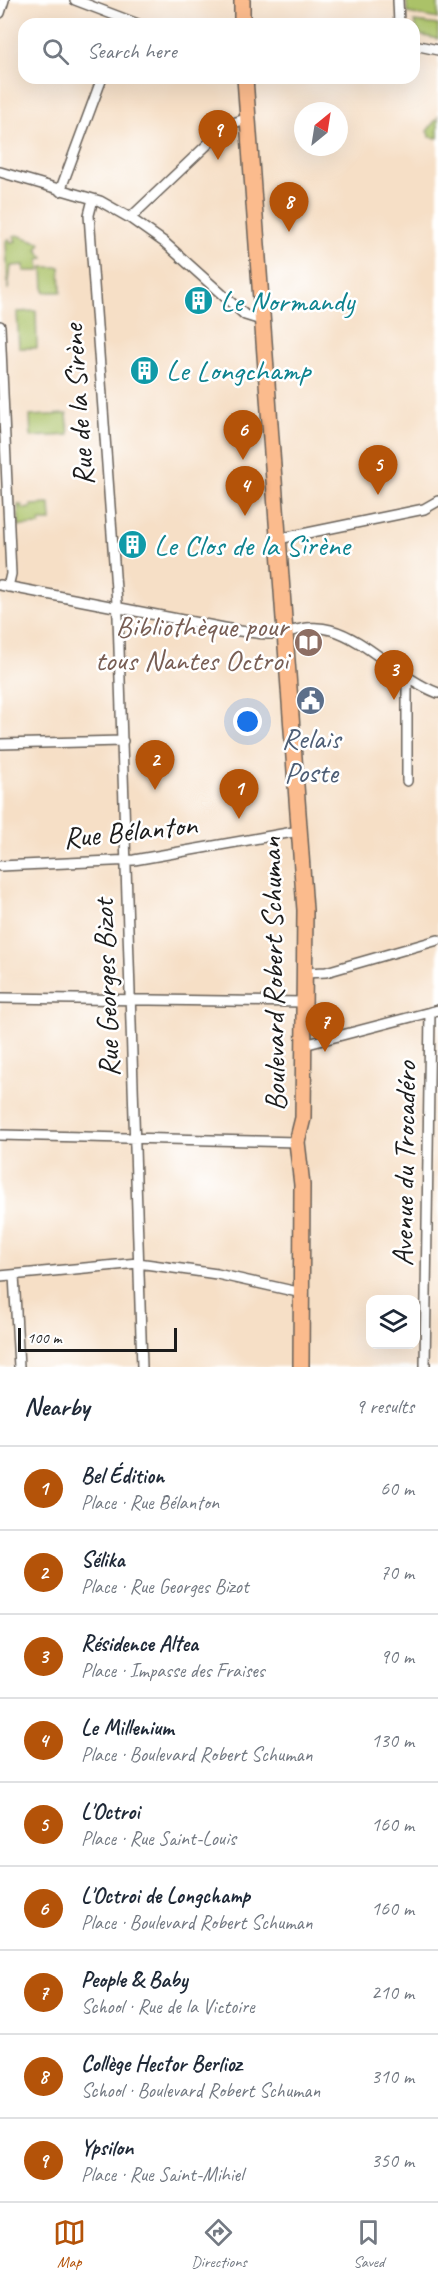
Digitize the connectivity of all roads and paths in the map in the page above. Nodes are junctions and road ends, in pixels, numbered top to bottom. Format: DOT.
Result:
graph roads {
  1 [pos="4,0"];
  2 [pos="75,0"];
  3 [pos="242,0"];
  4 [pos="398,0"];
  5 [pos="0,13"];
  6 [pos="115,18"];
  7 [pos="242,18"];
  8 [pos="399,18"];
  9 [pos="420,46"];
  10 [pos="438,50"];
  11 [pos="100,84"];
  12 [pos="245,84"];
  13 [pos="248,118"];
  14 [pos="0,172"];
  15 [pos="60,191"];
  16 [pos="93,200"];
  17 [pos="130,218"];
  18 [pos="261,320"];
  19 [pos="0,326"];
  20 [pos="438,501"];
  21 [pos="279,539"];
  22 [pos="4,586"];
  23 [pos="117,608"];
  24 [pos="286,631"];
  25 [pos="407,678"];
  26 [pos="438,693"];
  27 [pos="123,741"];
  28 [pos="0,744"];
  29 [pos="406,781"];
  30 [pos="299,831"];
  31 [pos="126,860"];
  32 [pos="0,866"];
  33 [pos="438,940"];
  34 [pos="305,973"];
  35 [pos="0,998"];
  36 [pos="131,999"];
  37 [pos="305,1002"];
  38 [pos="434,1011"];
  39 [pos="304,1045"];
  40 [pos="0,1135"];
  41 [pos="135,1138"];
  42 [pos="297,1142"];
  43 [pos="138,1263"];
  44 [pos="14,1275"];
  45 [pos="0,1276"];
  46 [pos="302,1293"];
  47 [pos="19,1367"];
  48 [pos="142,1367"];
  49 [pos="301,1367"];
  50 [pos="425,1367"];
  1 -- 5 [label="street"];
  2 -- 6 [label="street"];
  3 -- 7 [label="main road"];
  4 -- 8 [label="street"];
  9 -- 10 [label="street"];
  11 -- 15 [label="street"];
  12 -- 13 [label="main road, Boulevard Robert Schuman"];
  13 -- 17 [label="street"];
  13 -- 18 [label="main road, Boulevard Robert Schuman"];
  14 -- 15 [label="street"];
  15 -- 16 [label="street"];
  16 -- 17 [label="street"];
  16 -- 23 [label="street, Rue de la Sirène"];
  17 -- 18 [label="street"];
  18 -- 21 [label="main road, Boulevard Robert Schuman"];
  19 -- 22 [label="street"];
  20 -- 21 [label="street"];
  21 -- 24 [label="main road, Boulevard Robert Schuman"];
  22 -- 23 [label="street"];
  23 -- 24 [label="street"];
  23 -- 27 [label="street, Rue Georges Bizot"];
  24 -- 25 [label="street"];
  24 -- 30 [label="main road, Boulevard Robert Schuman"];
  25 -- 26 [label="street"];
  25 -- 29 [label="street"];
  27 -- 28 [label="street"];
  27 -- 31 [label="street, Rue Georges Bizot"];
  30 -- 31 [label="street, Rue Bélanton"];
  30 -- 34 [label="main road, Boulevard Robert Schuman"];
  31 -- 32 [label="street, Rue Bélanton"];
  31 -- 36 [label="street, Rue Georges Bizot"];
  33 -- 34 [label="street"];
  34 -- 37 [label="main road, Boulevard Robert Schuman"];
  35 -- 36 [label="street"];
  36 -- 37 [label="street"];
  36 -- 41 [label="street, Rue Georges Bizot"];
  37 -- 39 [label="main road, Boulevard Robert Schuman"];
  38 -- 39 [label="street"];
  38 -- 50 [label="street, Avenue du Trocadéro"];
  39 -- 42 [label="main road, Boulevard Robert Schuman"];
  40 -- 41 [label="street"];
  41 -- 42 [label="street"];
  41 -- 43 [label="street, Rue Georges Bizot"];
  42 -- 46 [label="main road, Boulevard Robert Schuman"];
  43 -- 44 [label="street"];
  43 -- 46 [label="street"];
  43 -- 48 [label="street, Rue Georges Bizot"];
  44 -- 45 [label="street"];
  44 -- 47 [label="street"];
  46 -- 49 [label="main road, Boulevard Robert Schuman"];
}
